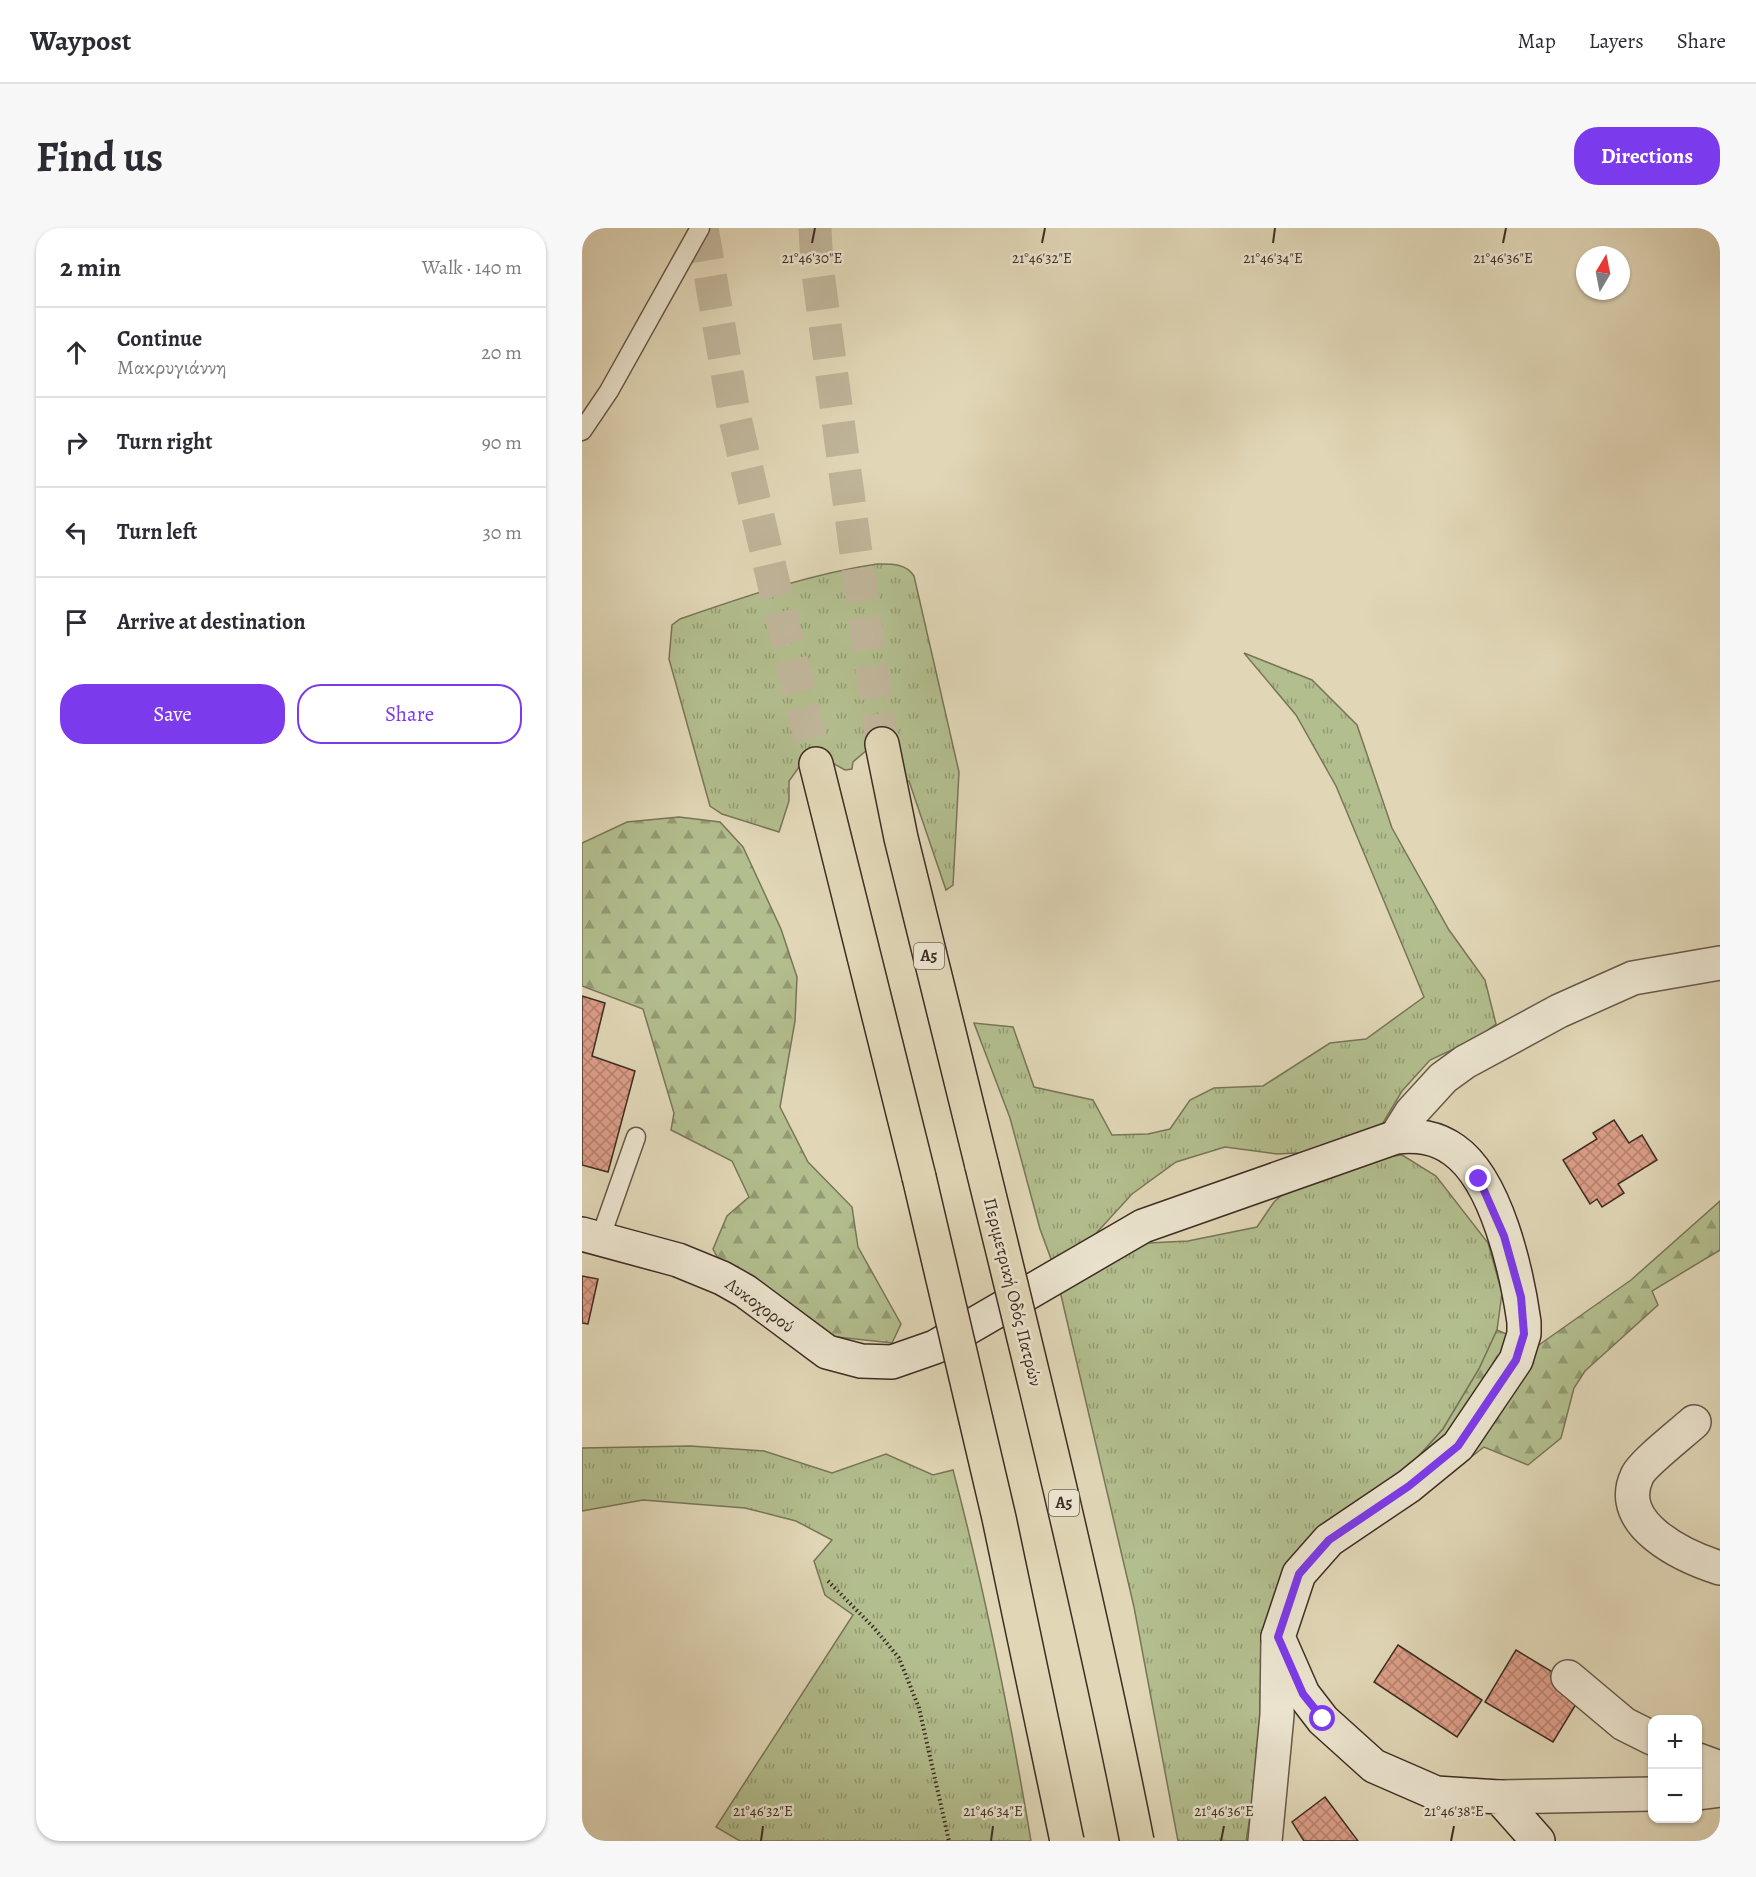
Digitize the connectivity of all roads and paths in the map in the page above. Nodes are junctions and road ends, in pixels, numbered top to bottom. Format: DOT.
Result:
graph roads {
  1 [pos="700,228"];
  2 [pos="582,431"];
  3 [pos="882,744"];
  4 [pos="816,764"];
  5 [pos="1720,963"];
  6 [pos="636,1137"];
  7 [pos="1396,1137"];
  8 [pos="591,1236"];
  9 [pos="1694,1422"];
  10 [pos="1720,1568"];
  11 [pos="828,1581"];
  12 [pos="1278,1637"];
  13 [pos="1568,1677"];
  14 [pos="1648,1736"];
  15 [pos="1702,1761"];
  16 [pos="1720,1768"];
  17 [pos="1720,1790"];
  18 [pos="1702,1792"];
  19 [pos="1648,1794"];
  20 [pos="1499,1797"];
  21 [pos="949,1841"];
  22 [pos="1067,1841"];
  23 [pos="1137,1841"];
  24 [pos="1265,1841"];
  25 [pos="1538,1841"];
  1 -- 2 [label="lane"];
  3 -- 23 [label="highway, Περιμετρική Οδός Πατρών / Α5, bridge"];
  4 -- 22 [label="highway, bridge"];
  5 -- 7 [label="street"];
  6 -- 8 [label="lane"];
  7 -- 8 [label="street, Λυκοχορού"];
  7 -- 12 [label="street"];
  9 -- 10 [label="street"];
  11 -- 21 [label="path"];
  12 -- 20 [label="street"];
  12 -- 24 [label="street"];
  13 -- 14 [label="street"];
  15 -- 16 [label="street"];
  17 -- 18 [label="street"];
  19 -- 20 [label="street"];
  20 -- 25 [label="street"];
}
